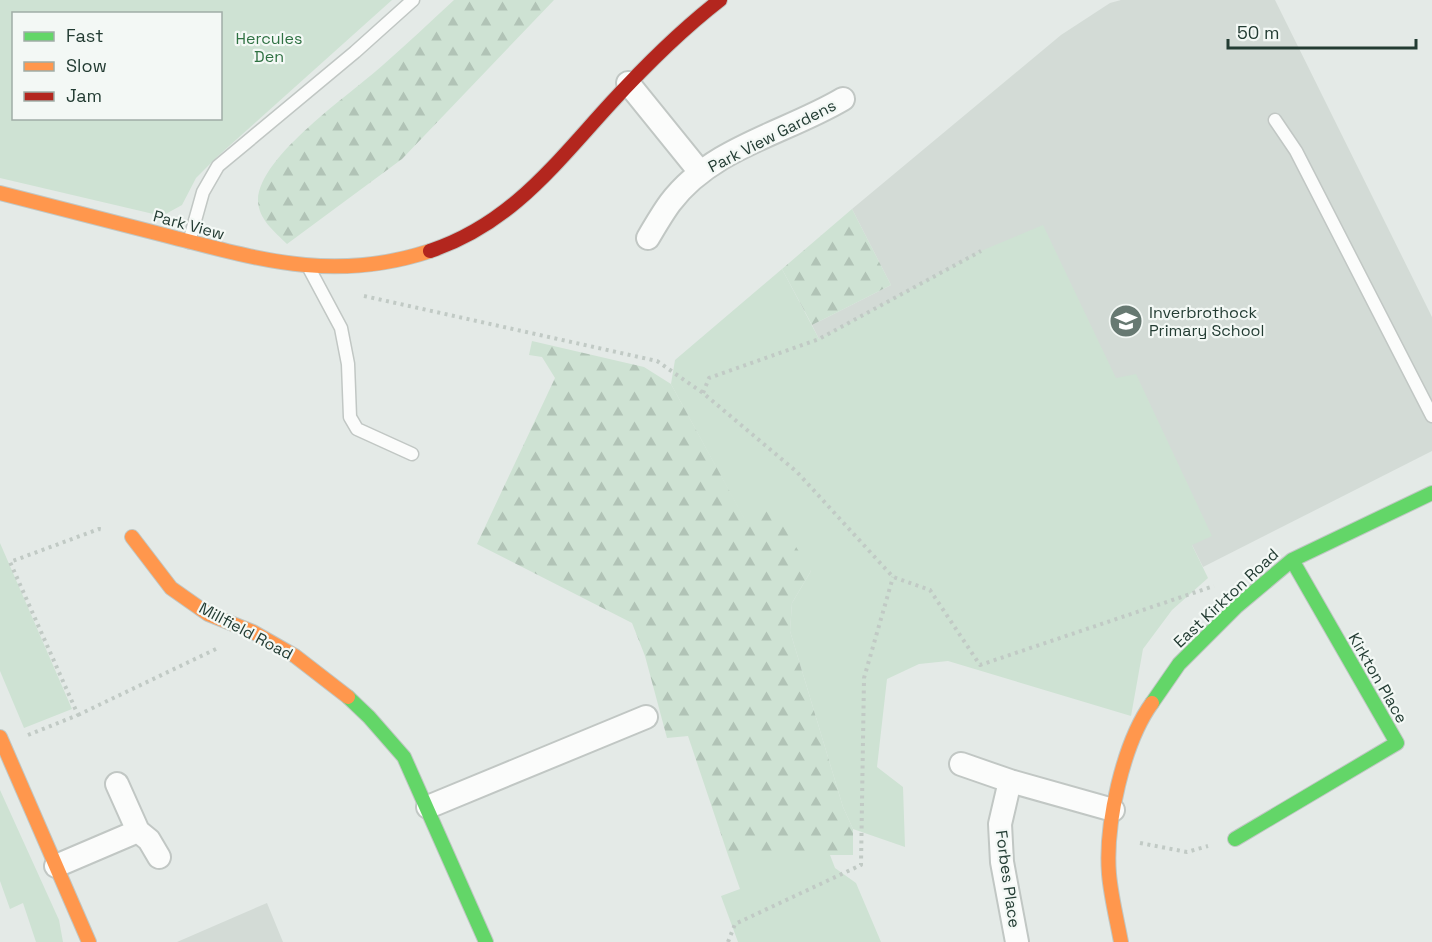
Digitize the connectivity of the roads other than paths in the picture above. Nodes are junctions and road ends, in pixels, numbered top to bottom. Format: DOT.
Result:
graph roads {
  1 [pos="413,0"];
  2 [pos="720,0"];
  3 [pos="628,83"];
  4 [pos="843,99"];
  5 [pos="1275,120"];
  6 [pos="700,172"];
  7 [pos="0,193"];
  8 [pos="648,238"];
  9 [pos="189,242"];
  10 [pos="309,269"];
  11 [pos="1432,416"];
  12 [pos="412,454"];
  13 [pos="1432,493"];
  14 [pos="132,537"];
  15 [pos="1292,560"];
  16 [pos="646,717"];
  17 [pos="2,741"];
  18 [pos="961,764"];
  19 [pos="1010,781"];
  20 [pos="117,784"];
  21 [pos="428,807"];
  22 [pos="1113,810"];
  23 [pos="138,831"];
  24 [pos="1235,839"];
  25 [pos="159,857"];
  26 [pos="56,866"];
  27 [pos="89,942"];
  28 [pos="486,942"];
  29 [pos="1017,942"];
  30 [pos="1121,942"];
  1 -- 9 [label="lane"];
  2 -- 3 [label="street"];
  3 -- 6 [label="street, Park View Gardens"];
  3 -- 10 [label="street, Park View"];
  4 -- 6 [label="street, Park View Gardens"];
  5 -- 11 [label="lane"];
  6 -- 8 [label="street, Park View Gardens"];
  7 -- 9 [label="street, Park View"];
  9 -- 10 [label="street, Park View"];
  10 -- 12 [label="lane"];
  13 -- 15 [label="street, East Kirkton Road"];
  14 -- 21 [label="street, Millfield Road"];
  15 -- 22 [label="street, East Kirkton Road"];
  15 -- 24 [label="street, Kirkton Place"];
  16 -- 21 [label="street"];
  17 -- 26 [label="street"];
  18 -- 19 [label="street"];
  19 -- 22 [label="street"];
  19 -- 29 [label="street, Forbes Place"];
  20 -- 23 [label="street"];
  21 -- 28 [label="street, Millfield Road"];
  22 -- 30 [label="street, East Kirkton Road"];
  23 -- 25 [label="street"];
  23 -- 26 [label="street"];
  26 -- 27 [label="street"];
}
